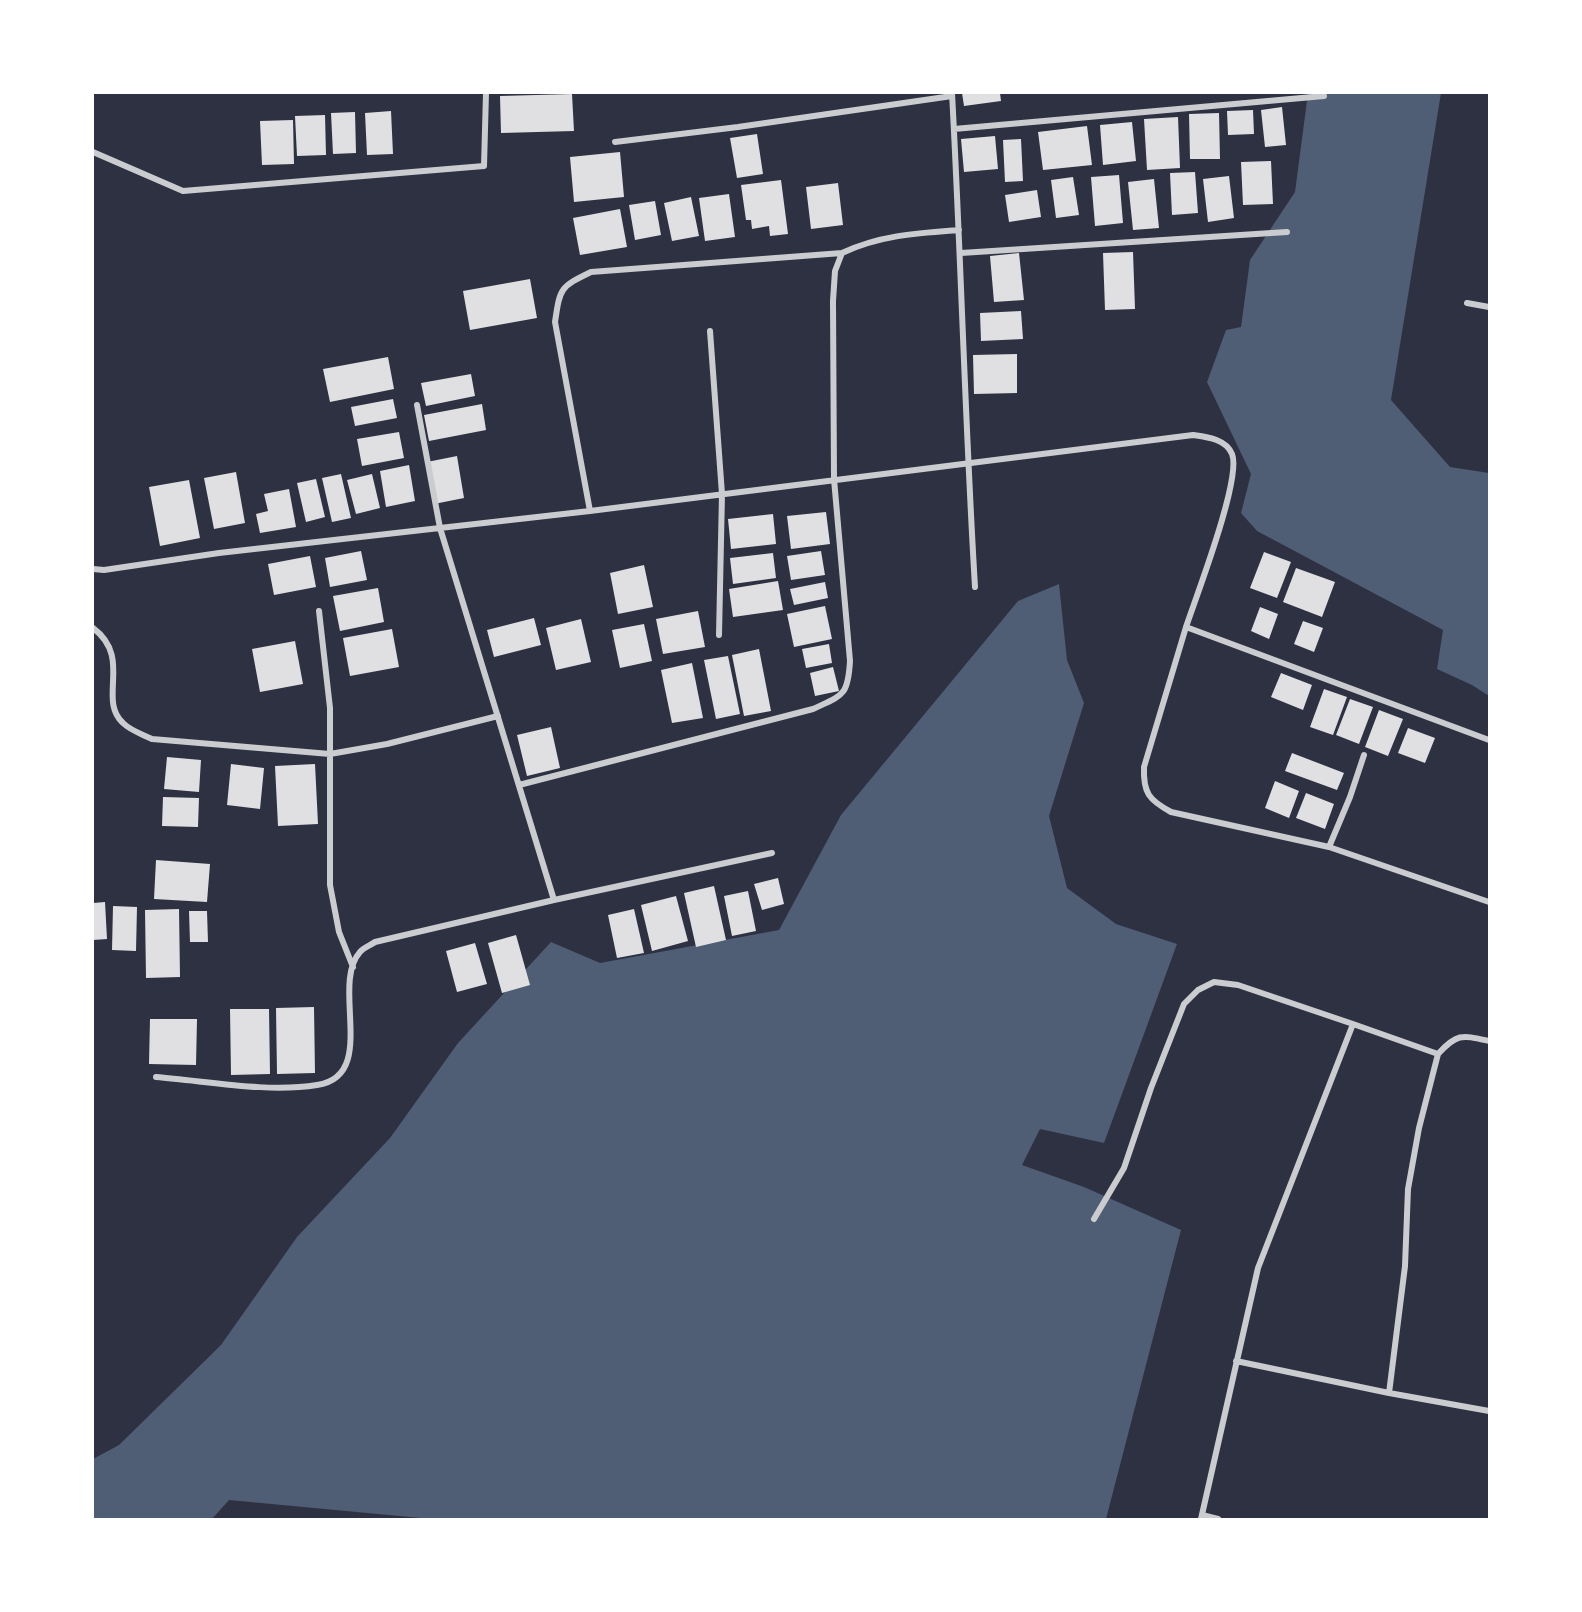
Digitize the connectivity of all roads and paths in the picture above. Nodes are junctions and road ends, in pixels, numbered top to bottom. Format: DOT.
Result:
graph roads {
  1 [pos="486,93"];
  2 [pos="952,94"];
  3 [pos="1324,96"];
  4 [pos="954,129"];
  5 [pos="615,142"];
  6 [pos="93,152"];
  7 [pos="959,230"];
  8 [pos="1287,232"];
  9 [pos="842,253"];
  10 [pos="961,253"];
  11 [pos="1467,303"];
  12 [pos="1489,307"];
  13 [pos="710,331"];
  14 [pos="417,405"];
  15 [pos="967,462"];
  16 [pos="834,479"];
  17 [pos="722,494"];
  18 [pos="590,511"];
  19 [pos="440,528"];
  20 [pos="93,569"];
  21 [pos="975,587"];
  22 [pos="320,612"];
  23 [pos="1186,627"];
  24 [pos="93,628"];
  25 [pos="718,635"];
  26 [pos="498,716"];
  27 [pos="1489,740"];
  28 [pos="330,754"];
  29 [pos="1364,755"];
  30 [pos="519,785"];
  31 [pos="1329,847"];
  32 [pos="772,853"];
  33 [pos="554,900"];
  34 [pos="1489,902"];
  35 [pos="353,967"];
  36 [pos="1353,1024"];
  37 [pos="1489,1041"];
  38 [pos="1438,1054"];
  39 [pos="156,1077"];
  40 [pos="1094,1219"];
  41 [pos="1236,1361"];
  42 [pos="1389,1393"];
  43 [pos="1489,1411"];
  44 [pos="1201,1517"];
  45 [pos="1218,1519"];
  1 -- 6 [label="street"];
  2 -- 4 [label="street"];
  2 -- 5 [label="street"];
  3 -- 4 [label="street"];
  4 -- 7 [label="street"];
  7 -- 9 [label="street"];
  7 -- 10 [label="street"];
  8 -- 10 [label="street"];
  9 -- 16 [label="street"];
  9 -- 18 [label="street"];
  10 -- 15 [label="street"];
  11 -- 12 [label="street"];
  13 -- 17 [label="street"];
  14 -- 19 [label="street"];
  15 -- 16 [label="street"];
  15 -- 21 [label="street"];
  15 -- 23 [label="street"];
  16 -- 17 [label="street"];
  16 -- 30 [label="street"];
  17 -- 18 [label="street"];
  17 -- 25 [label="street"];
  18 -- 19 [label="street"];
  19 -- 20 [label="street"];
  19 -- 26 [label="street"];
  22 -- 28 [label="street"];
  23 -- 27 [label="street"];
  23 -- 31 [label="street"];
  24 -- 28 [label="street"];
  26 -- 28 [label="street"];
  26 -- 30 [label="street"];
  28 -- 35 [label="street"];
  29 -- 31 [label="street"];
  30 -- 33 [label="street"];
  31 -- 34 [label="street"];
  32 -- 33 [label="street"];
  33 -- 35 [label="street"];
  35 -- 39 [label="street"];
  36 -- 38 [label="street"];
  36 -- 40 [label="street"];
  36 -- 41 [label="street"];
  37 -- 38 [label="street"];
  38 -- 42 [label="street"];
  41 -- 42 [label="street"];
  41 -- 44 [label="street"];
  42 -- 43 [label="street"];
  44 -- 45 [label="street"];
}
